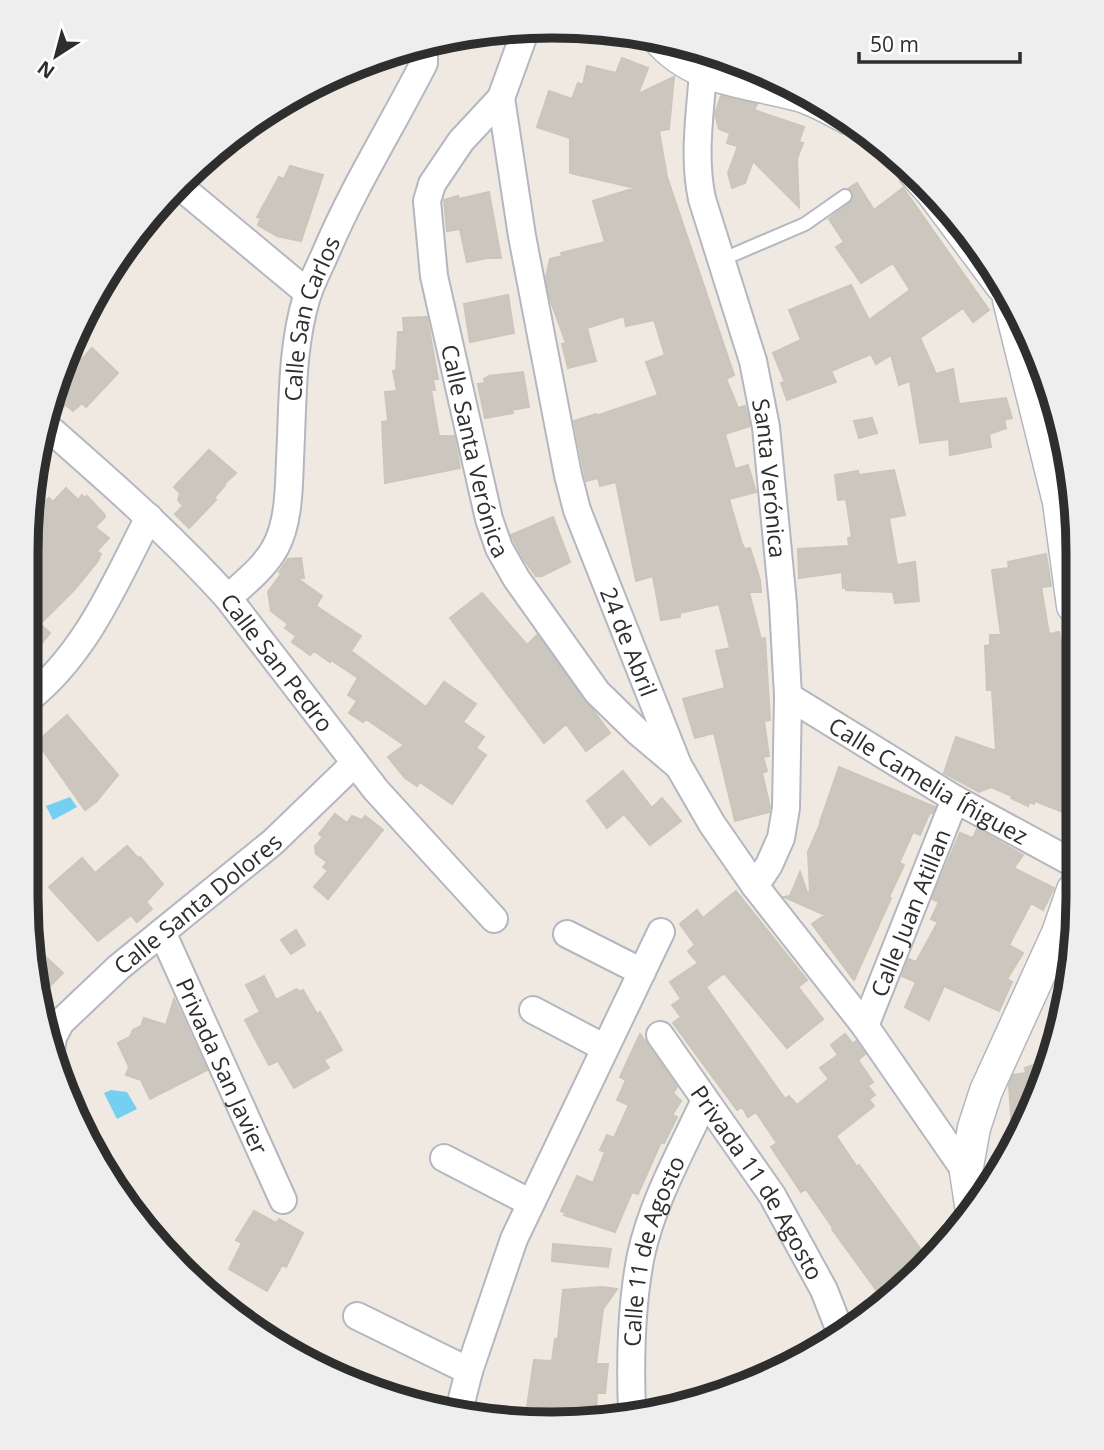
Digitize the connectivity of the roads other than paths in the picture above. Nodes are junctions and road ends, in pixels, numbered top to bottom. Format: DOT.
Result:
graph roads {
  1 [pos="522,40"];
  2 [pos="673,53"];
  3 [pos="424,55"];
  4 [pos="703,72"];
  5 [pos="769,87"];
  6 [pos="501,98"];
  7 [pos="186,192"];
  8 [pos="845,196"];
  9 [pos="721,260"];
  10 [pos="308,293"];
  11 [pos="1018,337"];
  12 [pos="53,432"];
  13 [pos="149,517"];
  14 [pos="1066,554"];
  15 [pos="228,598"];
  16 [pos="38,691"];
  17 [pos="788,696"];
  18 [pos="355,763"];
  19 [pos="678,765"];
  20 [pos="955,799"];
  21 [pos="1066,859"];
  22 [pos="755,886"];
  23 [pos="1065,913"];
  24 [pos="494,919"];
  25 [pos="162,932"];
  26 [pos="661,932"];
  27 [pos="1058,933"];
  28 [pos="567,934"];
  29 [pos="1063,948"];
  30 [pos="642,971"];
  31 [pos="533,1010"];
  32 [pos="864,1026"];
  33 [pos="56,1031"];
  34 [pos="660,1035"];
  35 [pos="605,1048"];
  36 [pos="705,1100"];
  37 [pos="444,1158"];
  38 [pos="966,1172"];
  39 [pos="970,1196"];
  40 [pos="283,1200"];
  41 [pos="531,1203"];
  42 [pos="357,1316"];
  43 [pos="838,1325"];
  44 [pos="469,1371"];
  45 [pos="461,1403"];
  46 [pos="632,1405"];
  1 -- 6 [label="street, 24 de Abril"];
  2 -- 4 [label="street"];
  3 -- 10 [label="street, Calle San Carlos"];
  4 -- 5 [label="street"];
  4 -- 9 [label="street, Santa Verónica"];
  6 -- 19 [label="street, 24 de Abril"];
  6 -- 19 [label="street, Calle Santa Verónica"];
  7 -- 10 [label="street"];
  8 -- 9 [label="lane"];
  9 -- 17 [label="street, Santa Verónica"];
  10 -- 15 [label="street, Calle San Carlos"];
  11 -- 14 [label="street"];
  12 -- 13 [label="street, Calle San Pedro"];
  13 -- 15 [label="street, Calle San Pedro"];
  13 -- 16 [label="street"];
  15 -- 18 [label="street, Calle San Pedro"];
  17 -- 20 [label="street, Calle Camelia Íñiguez"];
  17 -- 22 [label="street, Santa Verónica"];
  18 -- 24 [label="street, Calle San Pedro"];
  18 -- 25 [label="street, Calle Santa Dolores"];
  19 -- 22 [label="street, 24 de Abril"];
  20 -- 21 [label="street, Calle Camelia Íñiguez"];
  20 -- 32 [label="street, Calle Juan Atillan"];
  22 -- 32 [label="street, 24 de Abril"];
  23 -- 27 [label="street"];
  25 -- 33 [label="street, Calle Santa Dolores"];
  25 -- 40 [label="street, Privada San Javier"];
  26 -- 30 [label="street"];
  27 -- 29 [label="street"];
  27 -- 38 [label="street"];
  28 -- 30 [label="street"];
  30 -- 35 [label="street"];
  31 -- 35 [label="street"];
  32 -- 38 [label="street, 24 de Abril"];
  34 -- 36 [label="street, Privada 11 de Agosto"];
  35 -- 41 [label="street"];
  36 -- 43 [label="street, Privada 11 de Agosto"];
  36 -- 46 [label="street, Calle 11 de Agosto"];
  37 -- 41 [label="street"];
  38 -- 39 [label="street"];
  41 -- 44 [label="street"];
  42 -- 44 [label="street"];
  44 -- 45 [label="street"];
}
